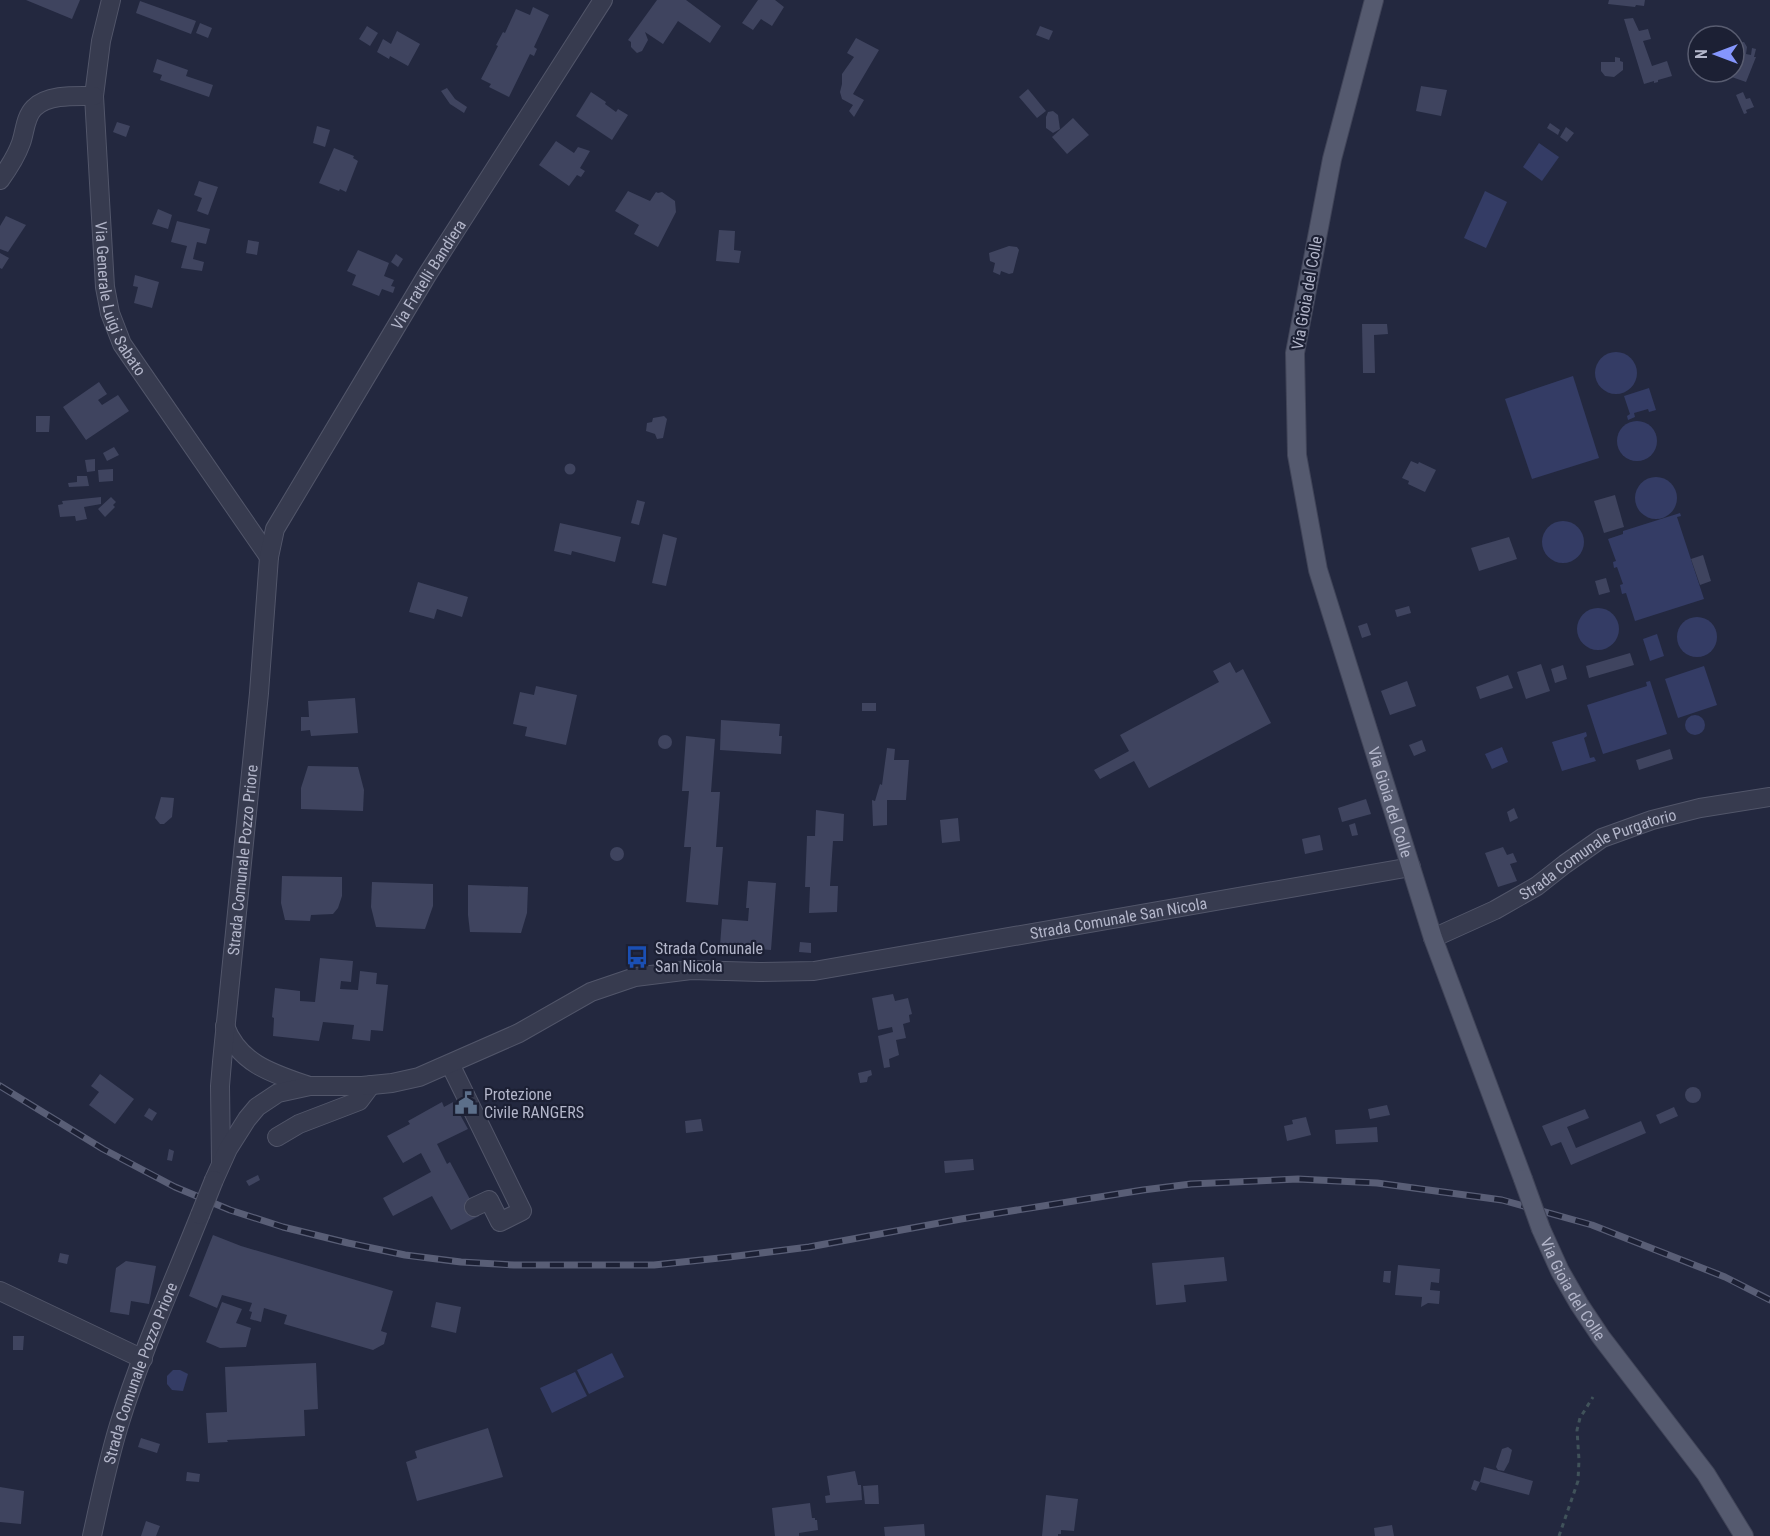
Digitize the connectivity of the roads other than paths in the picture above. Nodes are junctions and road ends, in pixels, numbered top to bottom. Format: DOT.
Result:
graph roads {
  1 [pos="111,0"];
  2 [pos="603,0"];
  3 [pos="1374,0"];
  4 [pos="94,96"];
  5 [pos="0,180"];
  6 [pos="270,557"];
  7 [pos="1770,798"];
  8 [pos="1411,867"];
  9 [pos="1433,938"];
  10 [pos="225,1025"];
  11 [pos="450,1065"];
  12 [pos="371,1085"];
  13 [pos="310,1086"];
  14 [pos="220,1104"];
  15 [pos="247,1119"];
  16 [pos="277,1137"];
  17 [pos="218,1172"];
  18 [pos="474,1207"];
  19 [pos="0,1291"];
  20 [pos="143,1359"];
  21 [pos="92,1536"];
  22 [pos="1744,1536"];
  1 -- 4 [label="street, Via Generale Luigi Sabato"];
  2 -- 6 [label="street, Via Fratelli Bandiera"];
  3 -- 8 [label="main road, Via Gioia del Colle"];
  4 -- 5 [label="street"];
  4 -- 6 [label="street, Via Generale Luigi Sabato"];
  6 -- 10 [label="street, Strada Comunale Pozzo Priore"];
  7 -- 9 [label="street, Strada Comunale Purgatorio"];
  8 -- 9 [label="main road, Via Gioia del Colle"];
  8 -- 11 [label="street, Strada Comunale San Nicola"];
  9 -- 22 [label="main road, Via Gioia del Colle, bridge"];
  10 -- 13 [label="street"];
  10 -- 14 [label="street, Strada Comunale Pozzo Priore"];
  11 -- 12 [label="street, Strada Comunale San Nicola"];
  11 -- 18 [label="street"];
  12 -- 13 [label="street, Strada Comunale San Nicola"];
  12 -- 16 [label="street"];
  13 -- 15 [label="street"];
  14 -- 15 [label="street"];
  14 -- 17 [label="street, Strada Comunale Pozzo Priore"];
  15 -- 17 [label="street"];
  17 -- 20 [label="street, Strada Comunale Pozzo Priore, bridge"];
  19 -- 20 [label="street"];
  20 -- 21 [label="street, Strada Comunale Pozzo Priore"];
}
